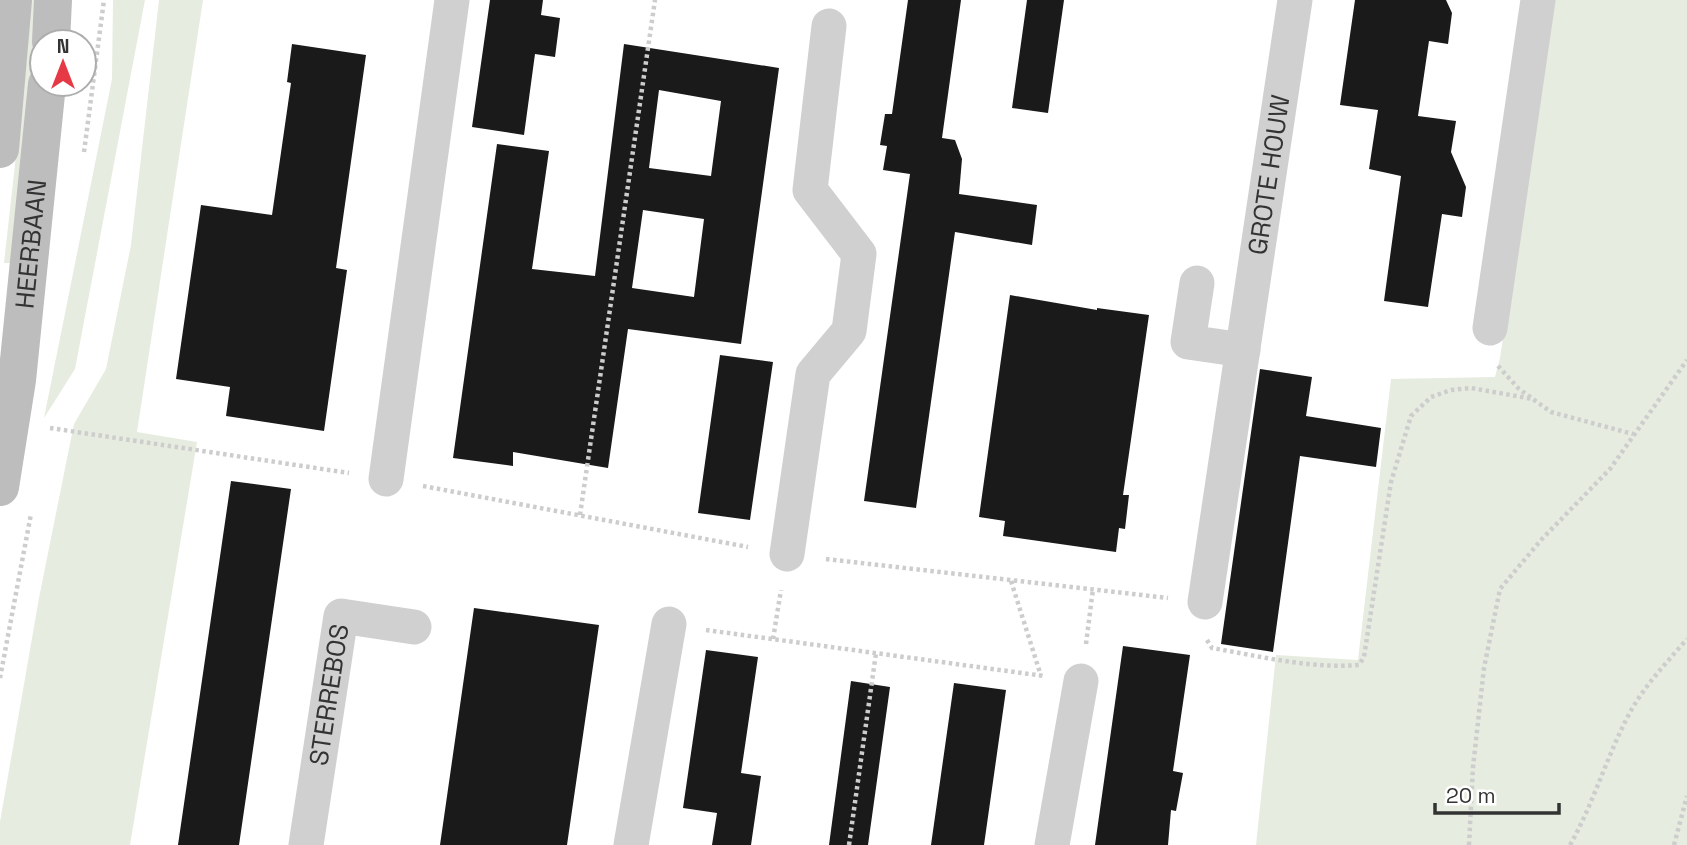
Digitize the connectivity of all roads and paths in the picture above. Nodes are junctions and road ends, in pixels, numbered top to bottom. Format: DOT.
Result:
graph roads {
  1 [pos="13,0"];
  2 [pos="53,0"];
  3 [pos="452,0"];
  4 [pos="655,0"];
  5 [pos="1295,0"];
  6 [pos="1538,0"];
  7 [pos="829,26"];
  8 [pos="52,28"];
  9 [pos="46,98"];
  10 [pos="0,149"];
  11 [pos="1197,283"];
  12 [pos="1490,328"];
  13 [pos="1243,350"];
  14 [pos="1687,360"];
  15 [pos="1532,399"];
  16 [pos="45,427"];
  17 [pos="1633,434"];
  18 [pos="386,479"];
  19 [pos="0,487"];
  20 [pos="580,515"];
  21 [pos="787,554"];
  22 [pos="1011,580"];
  23 [pos="1093,589"];
  24 [pos="1205,603"];
  25 [pos="669,624"];
  26 [pos="414,627"];
  27 [pos="774,639"];
  28 [pos="1687,639"];
  29 [pos="876,653"];
  30 [pos="1041,676"];
  31 [pos="1081,681"];
  32 [pos="1687,796"];
  33 [pos="306,845"];
  34 [pos="632,845"];
  35 [pos="849,845"];
  36 [pos="1052,845"];
  37 [pos="1469,845"];
  38 [pos="1570,845"];
  39 [pos="1674,845"];
  1 -- 10 [label="street, HEERBAAN"];
  2 -- 8 [label="street"];
  3 -- 18 [label="street"];
  4 -- 20 [label="path"];
  5 -- 13 [label="street, GROTE HOUW"];
  6 -- 12 [label="street"];
  7 -- 21 [label="street"];
  9 -- 19 [label="street, HEERBAAN"];
  11 -- 13 [label="street"];
  12 -- 15 [label="path"];
  13 -- 24 [label="street, GROTE HOUW"];
  14 -- 17 [label="path"];
  15 -- 17 [label="path"];
  15 -- 24 [label="path"];
  16 -- 18 [label="path"];
  17 -- 37 [label="path"];
  18 -- 20 [label="path"];
  20 -- 21 [label="path"];
  21 -- 22 [label="path"];
  21 -- 27 [label="path"];
  22 -- 23 [label="path"];
  22 -- 30 [label="path"];
  23 -- 24 [label="path"];
  23 -- 31 [label="path"];
  25 -- 27 [label="path"];
  25 -- 34 [label="street"];
  26 -- 33 [label="street, STERREBOS"];
  27 -- 29 [label="path"];
  28 -- 38 [label="path"];
  29 -- 30 [label="path"];
  29 -- 35 [label="path"];
  30 -- 31 [label="path"];
  31 -- 36 [label="street"];
  32 -- 39 [label="path"];
}
